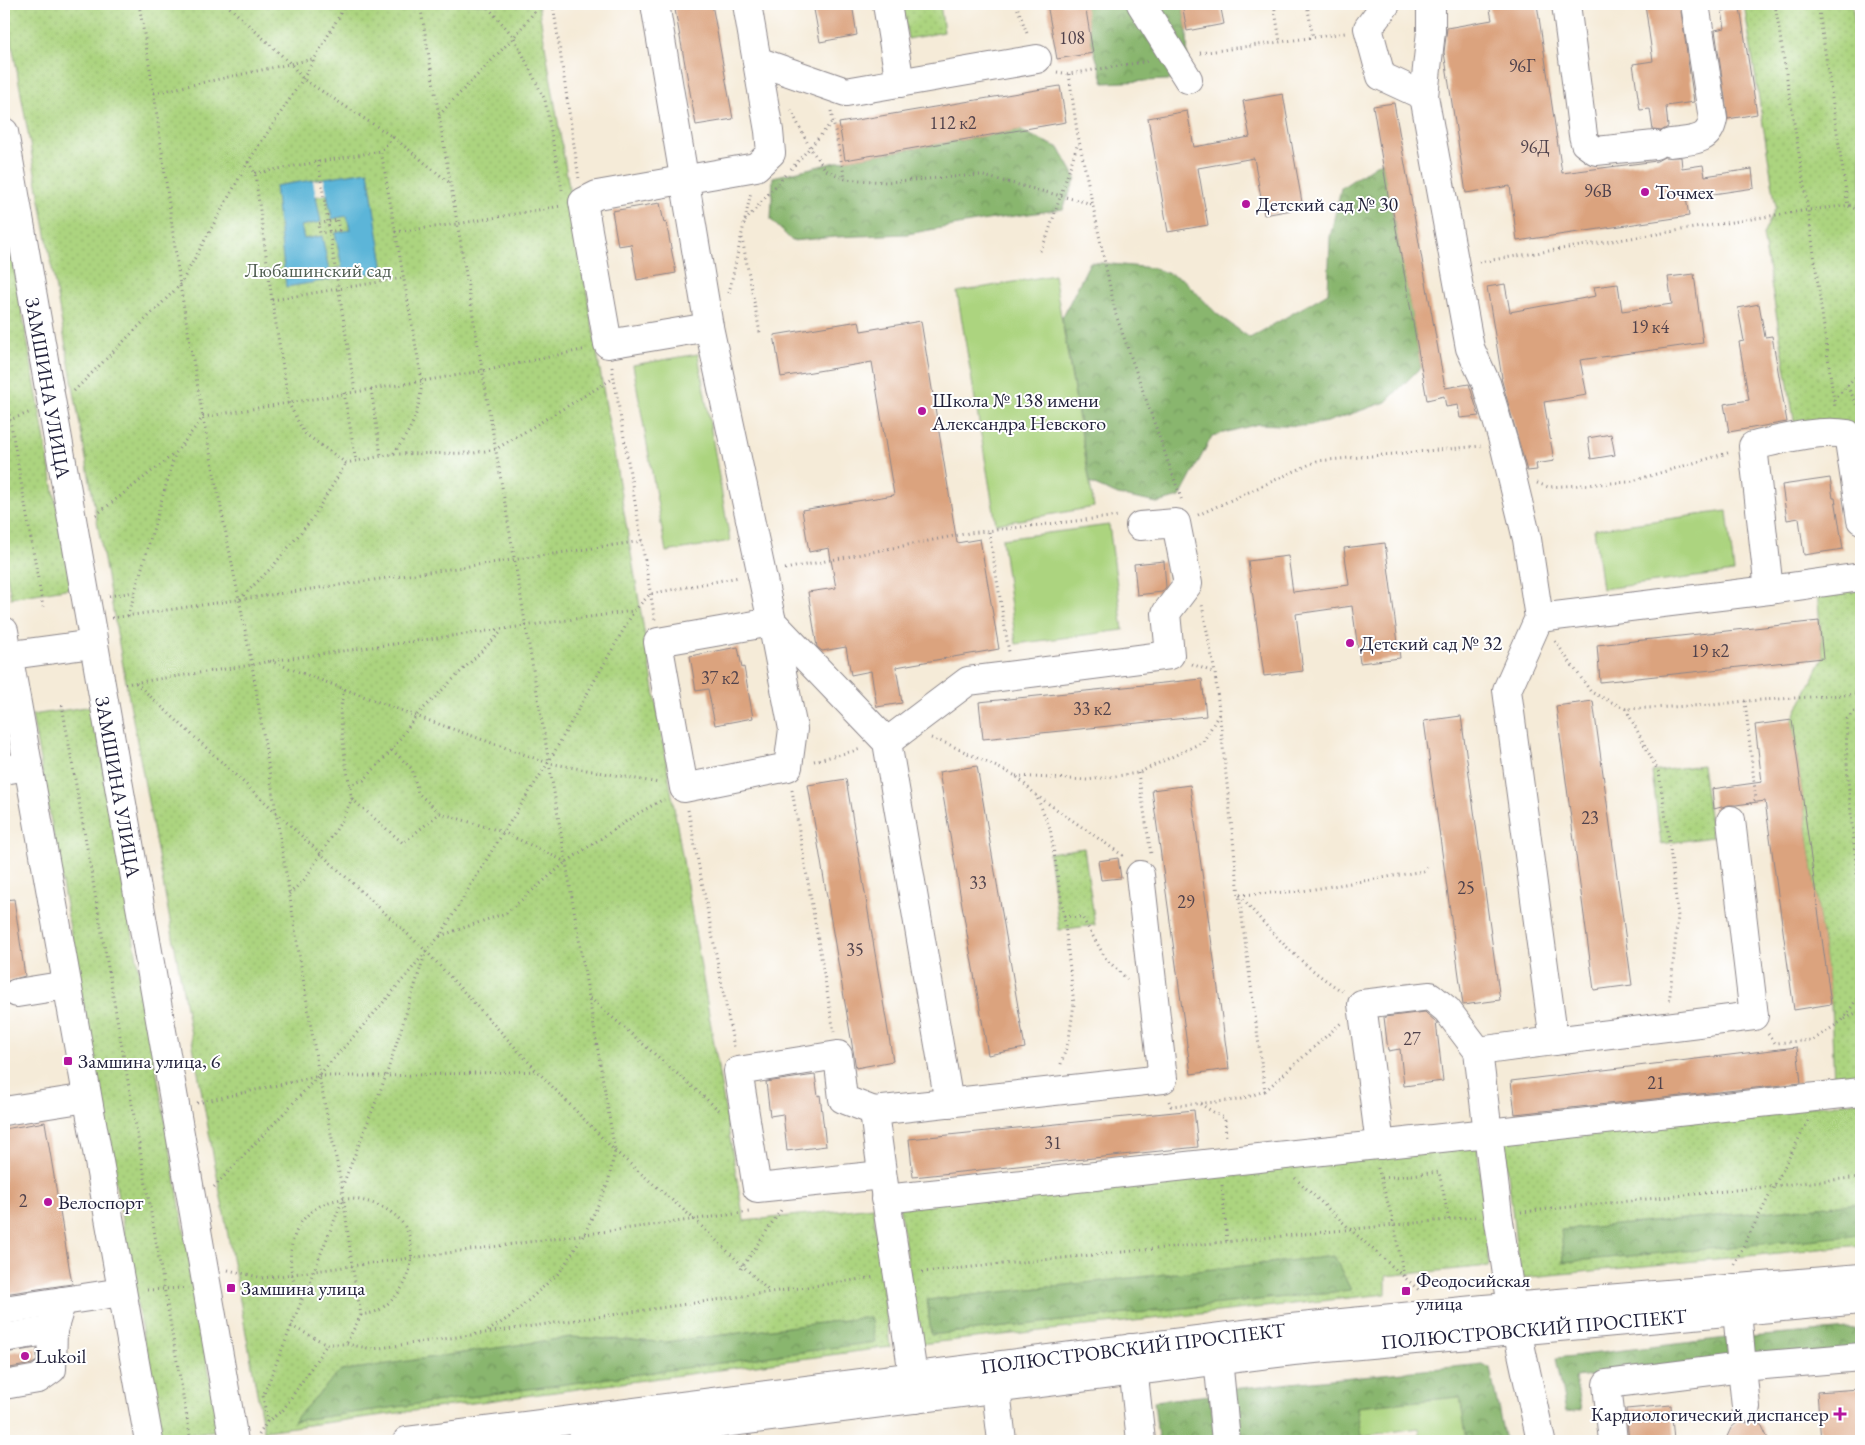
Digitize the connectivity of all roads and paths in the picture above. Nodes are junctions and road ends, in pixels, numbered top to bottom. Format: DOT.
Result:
graph roads {
  1 [pos="139,4"];
  2 [pos="226,4"];
  3 [pos="346,4"];
  4 [pos="420,4"];
  5 [pos="485,4"];
  6 [pos="541,4"];
  7 [pos="553,4"];
  8 [pos="654,4"];
  9 [pos="747,4"];
  10 [pos="887,4"];
  11 [pos="1016,4"];
  12 [pos="1141,4"];
  13 [pos="1274,4"];
  14 [pos="1307,4"];
  15 [pos="1386,4"];
  16 [pos="1431,4"];
  17 [pos="1566,4"];
  18 [pos="1695,4"];
  19 [pos="1775,4"];
  20 [pos="1818,4"];
  21 [pos="514,37"];
  22 [pos="1313,38"];
  23 [pos="1280,42"];
  24 [pos="314,59"];
  25 [pos="1037,59"];
  26 [pos="757,61"];
  27 [pos="291,64"];
  28 [pos="1069,74"];
  29 [pos="303,79"];
  30 [pos="1188,79"];
  31 [pos="900,83"];
  32 [pos="826,86"];
  33 [pos="154,92"];
  34 [pos="1424,96"];
  35 [pos="789,106"];
  36 [pos="439,116"];
  37 [pos="4,132"];
  38 [pos="393,137"];
  39 [pos="1079,142"];
  40 [pos="380,151"];
  41 [pos="248,162"];
  42 [pos="318,162"];
  43 [pos="756,167"];
  44 [pos="255,173"];
  45 [pos="684,178"];
  46 [pos="845,179"];
  47 [pos="450,184"];
  48 [pos="1060,195"];
  49 [pos="574,204"];
  50 [pos="1092,204"];
  51 [pos="1861,204"];
  52 [pos="1848,206"];
  53 [pos="1808,210"];
  54 [pos="1861,211"];
  55 [pos="327,222"];
  56 [pos="457,224"];
  57 [pos="328,232"];
  58 [pos="395,232"];
  59 [pos="742,235"];
  60 [pos="1040,251"];
  61 [pos="1456,266"];
  62 [pos="403,278"];
  63 [pos="180,285"];
  64 [pos="338,289"];
  65 [pos="272,300"];
  66 [pos="728,302"];
  67 [pos="709,327"];
  68 [pos="760,333"];
  69 [pos="608,344"];
  70 [pos="483,371"];
  71 [pos="1861,371"];
  72 [pos="614,378"];
  73 [pos="422,381"];
  74 [pos="4,385"];
  75 [pos="1847,386"];
  76 [pos="371,389"];
  77 [pos="355,391"];
  78 [pos="344,394"];
  79 [pos="68,398"];
  80 [pos="1833,401"];
  81 [pos="289,404"];
  82 [pos="1861,412"];
  83 [pos="203,417"];
  84 [pos="1838,432"];
  85 [pos="1504,444"];
  86 [pos="1752,446"];
  87 [pos="496,449"];
  88 [pos="175,454"];
  89 [pos="393,454"];
  90 [pos="382,456"];
  91 [pos="356,461"];
  92 [pos="346,463"];
  93 [pos="1511,473"];
  94 [pos="1183,504"];
  95 [pos="1190,519"];
  96 [pos="89,520"];
  97 [pos="1861,520"];
  98 [pos="1140,526"];
  99 [pos="989,532"];
  100 [pos="642,541"];
  101 [pos="514,559"];
  102 [pos="762,573"];
  103 [pos="1861,577"];
  104 [pos="1188,584"];
  105 [pos="1769,590"];
  106 [pos="134,592"];
  107 [pos="650,594"];
  108 [pos="103,597"];
  109 [pos="240,599"];
  110 [pos="43,607"];
  111 [pos="634,611"];
  112 [pos="128,616"];
  113 [pos="1539,618"];
  114 [pos="106,619"];
  115 [pos="772,622"];
  116 [pos="526,627"];
  117 [pos="503,630"];
  118 [pos="658,642"];
  119 [pos="92,644"];
  120 [pos="5,647"];
  121 [pos="270,660"];
  122 [pos="252,665"];
  123 [pos="1013,676"];
  124 [pos="344,688"];
  125 [pos="1861,694"];
  126 [pos="1745,701"];
  127 [pos="1861,704"];
  128 [pos="62,705"];
  129 [pos="1626,709"];
  130 [pos="1220,713"];
  131 [pos="416,716"];
  132 [pos="896,735"];
  133 [pos="392,750"];
  134 [pos="548,763"];
  135 [pos="788,767"];
  136 [pos="16,768"];
  137 [pos="1138,773"];
  138 [pos="1016,776"];
  139 [pos="349,785"];
  140 [pos="684,788"];
  141 [pos="1036,795"];
  142 [pos="352,799"];
  143 [pos="440,813"];
  144 [pos="276,814"];
  145 [pos="1731,820"];
  146 [pos="503,832"];
  147 [pos="320,855"];
  148 [pos="566,862"];
  149 [pos="1429,864"];
  150 [pos="1140,875"];
  151 [pos="289,894"];
  152 [pos="1239,895"];
  153 [pos="1064,916"];
  154 [pos="440,936"];
  155 [pos="426,951"];
  156 [pos="1861,976"];
  157 [pos="67,985"];
  158 [pos="17,993"];
  159 [pos="1861,993"];
  160 [pos="1153,996"];
  161 [pos="589,997"];
  162 [pos="1362,1004"];
  163 [pos="1861,1010"];
  164 [pos="1754,1016"];
  165 [pos="1842,1021"];
  166 [pos="1666,1027"];
  167 [pos="1554,1041"];
  168 [pos="1478,1051"];
  169 [pos="838,1055"];
  170 [pos="537,1071"];
  171 [pos="738,1071"];
  172 [pos="319,1076"];
  173 [pos="386,1076"];
  174 [pos="1052,1091"];
  175 [pos="1265,1091"];
  176 [pos="1861,1092"];
  177 [pos="1820,1096"];
  178 [pos="87,1098"];
  179 [pos="949,1103"];
  180 [pos="192,1104"];
  181 [pos="1200,1104"];
  182 [pos="1171,1106"];
  183 [pos="720,1110"];
  184 [pos="4,1111"];
  185 [pos="874,1111"];
  186 [pos="1489,1133"];
  187 [pos="1375,1145"];
  188 [pos="615,1151"];
  189 [pos="1270,1157"];
  190 [pos="1224,1162"];
  191 [pos="1861,1177"];
  192 [pos="1381,1178"];
  193 [pos="1776,1186"];
  194 [pos="342,1187"];
  195 [pos="883,1187"];
  196 [pos="208,1193"];
  197 [pos="343,1199"];
  198 [pos="773,1208"];
  199 [pos="753,1211"];
  200 [pos="1498,1215"];
  201 [pos="694,1219"];
  202 [pos="1449,1220"];
  203 [pos="1394,1225"];
  204 [pos="1350,1230"];
  205 [pos="585,1233"];
  206 [pos="1227,1242"];
  207 [pos="412,1257"];
  208 [pos="352,1265"];
  209 [pos="742,1267"];
  210 [pos="314,1270"];
  211 [pos="292,1273"];
  212 [pos="898,1274"];
  213 [pos="214,1277"];
  214 [pos="1404,1277"];
  215 [pos="1861,1278"];
  216 [pos="165,1289"];
  217 [pos="1735,1290"];
  218 [pos="122,1292"];
  219 [pos="770,1292"];
  220 [pos="1422,1292"];
  221 [pos="301,1299"];
  222 [pos="1861,1300"];
  223 [pos="62,1301"];
  224 [pos="4,1310"];
  225 [pos="361,1315"];
  226 [pos="1515,1319"];
  227 [pos="291,1326"];
  228 [pos="53,1330"];
  229 [pos="485,1333"];
  230 [pos="4,1338"];
  231 [pos="327,1344"];
  232 [pos="346,1344"];
  233 [pos="1217,1349"];
  234 [pos="1861,1357"];
  235 [pos="1132,1359"];
  236 [pos="1742,1368"];
  237 [pos="994,1377"];
  238 [pos="4,1385"];
  239 [pos="914,1387"];
  240 [pos="1746,1407"];
  241 [pos="267,1422"];
  242 [pos="614,1431"];
  243 [pos="247,1438"];
  244 [pos="149,1441"];
  245 [pos="191,1441"];
  246 [pos="407,1441"];
  247 [pos="582,1441"];
  248 [pos="1002,1441"];
  249 [pos="1141,1441"];
  250 [pos="1226,1441"];
  251 [pos="1541,1441"];
  252 [pos="1613,1441"];
  1 -- 33 [label="path"];
  2 -- 27 [label="path"];
  3 -- 24 [label="path"];
  4 -- 36 [label="path"];
  5 -- 21 [label="path"];
  6 -- 21 [label="path"];
  7 -- 49 [label="path"];
  8 -- 45 [label="street"];
  9 -- 26 [label="street"];
  10 -- 31 [label="street"];
  11 -- 25 [label="path"];
  12 -- 30 [label="street"];
  13 -- 23 [label="path"];
  14 -- 22 [label="path"];
  15 -- 34 [label="street"];
  16 -- 34 [label="street"];
  17 -- 18 [label="street"];
  19 -- 53 [label="path"];
  20 -- 52 [label="path"];
  21 -- 36 [label="path"];
  21 -- 49 [label="path"];
  24 -- 27 [label="path"];
  24 -- 29 [label="path"];
  25 -- 31 [label="street"];
  26 -- 32 [label="street"];
  26 -- 43 [label="street"];
  27 -- 29 [label="path"];
  27 -- 33 [label="path"];
  28 -- 39 [label="path"];
  29 -- 38 [label="path"];
  29 -- 41 [label="path"];
  31 -- 32 [label="street"];
  32 -- 46 [label="path"];
  33 -- 63 [label="path"];
  34 -- 61 [label="street"];
  35 -- 46 [label="path"];
  36 -- 47 [label="path"];
  37 -- 119 [label="street, ЗАМШИНА УЛИЦА"];
  38 -- 40 [label="path"];
  38 -- 47 [label="path"];
  39 -- 48 [label="path"];
  39 -- 50 [label="path"];
  40 -- 42 [label="path"];
  40 -- 58 [label="path"];
  41 -- 44 [label="path"];
  41 -- 63 [label="path"];
  42 -- 44 [label="path"];
  42 -- 55 [label="path"];
  43 -- 45 [label="street"];
  43 -- 59 [label="path"];
  44 -- 65 [label="path"];
  45 -- 49 [label="street"];
  45 -- 67 [label="street"];
  46 -- 48 [label="path"];
  47 -- 56 [label="path"];
  48 -- 50 [label="path"];
  48 -- 60 [label="path"];
  49 -- 56 [label="path"];
  49 -- 69 [label="street"];
  50 -- 94 [label="path"];
  51 -- 52 [label="path"];
  52 -- 53 [label="path"];
  52 -- 54 [label="path"];
  53 -- 61 [label="path"];
  53 -- 80 [label="path"];
  55 -- 57 [label="path"];
  55 -- 57 [label="path"];
  55 -- 57 [label="path"];
  56 -- 58 [label="path"];
  56 -- 70 [label="path"];
  57 -- 64 [label="path"];
  58 -- 62 [label="path"];
  59 -- 66 [label="path"];
  59 -- 68 [label="path"];
  61 -- 85 [label="street"];
  62 -- 64 [label="path"];
  62 -- 73 [label="path"];
  63 -- 79 [label="path"];
  63 -- 83 [label="path"];
  64 -- 65 [label="path"];
  64 -- 77 [label="path"];
  65 -- 81 [label="path"];
  67 -- 69 [label="street"];
  67 -- 102 [label="street"];
  69 -- 70 [label="path"];
  69 -- 72 [label="path"];
  70 -- 73 [label="path"];
  70 -- 87 [label="path"];
  71 -- 75 [label="path"];
  72 -- 87 [label="path"];
  72 -- 100 [label="path"];
  73 -- 76 [label="path"];
  73 -- 89 [label="path"];
  74 -- 110 [label="path"];
  75 -- 80 [label="path"];
  75 -- 82 [label="path"];
  76 -- 77 [label="path"];
  76 -- 90 [label="path"];
  77 -- 78 [label="path"];
  78 -- 81 [label="path"];
  78 -- 91 [label="path"];
  80 -- 84 [label="path"];
  81 -- 83 [label="path"];
  81 -- 92 [label="path"];
  83 -- 88 [label="path"];
  83 -- 109 [label="path"];
  84 -- 86 [label="street"];
  84 -- 97 [label="street"];
  85 -- 93 [label="street"];
  85 -- 95 [label="path"];
  86 -- 93 [label="path"];
  86 -- 105 [label="street"];
  87 -- 89 [label="path"];
  87 -- 101 [label="path"];
  88 -- 96 [label="path"];
  88 -- 106 [label="path"];
  89 -- 90 [label="path"];
  90 -- 91 [label="path"];
  91 -- 92 [label="path"];
  92 -- 109 [label="path"];
  93 -- 113 [label="street"];
  98 -- 99 [label="path"];
  98 -- 104 [label="street"];
  99 -- 102 [label="path"];
  99 -- 123 [label="path"];
  100 -- 101 [label="path"];
  100 -- 107 [label="path"];
  101 -- 109 [label="path"];
  101 -- 116 [label="path"];
  102 -- 107 [label="path"];
  102 -- 115 [label="street"];
  103 -- 105 [label="street"];
  104 -- 123 [label="street"];
  104 -- 130 [label="path"];
  105 -- 113 [label="street"];
  106 -- 108 [label="path"];
  106 -- 112 [label="path"];
  107 -- 111 [label="path"];
  107 -- 118 [label="path"];
  109 -- 112 [label="path"];
  109 -- 122 [label="path"];
  111 -- 116 [label="path"];
  111 -- 134 [label="path"];
  112 -- 114 [label="path"];
  113 -- 129 [label="path"];
  113 -- 167 [label="street"];
  115 -- 118 [label="street"];
  115 -- 132 [label="street"];
  115 -- 135 [label="street"];
  116 -- 117 [label="path"];
  116 -- 134 [label="path"];
  117 -- 121 [label="path"];
  117 -- 131 [label="path"];
  118 -- 140 [label="street"];
  119 -- 120 [label="street"];
  119 -- 213 [label="street, ЗАМШИНА УЛИЦА"];
  120 -- 136 [label="street"];
  121 -- 122 [label="path"];
  121 -- 124 [label="path"];
  122 -- 144 [label="path"];
  122 -- 144 [label="path"];
  123 -- 132 [label="street"];
  124 -- 131 [label="path"];
  124 -- 139 [label="path"];
  125 -- 126 [label="path"];
  126 -- 129 [label="path"];
  126 -- 145 [label="path"];
  127 -- 156 [label="path"];
  128 -- 216 [label="path"];
  129 -- 166 [label="path"];
  130 -- 137 [label="path"];
  130 -- 152 [label="path"];
  131 -- 133 [label="path"];
  131 -- 134 [label="path"];
  132 -- 135 [label="path"];
  132 -- 138 [label="path"];
  132 -- 179 [label="street"];
  133 -- 139 [label="path"];
  133 -- 143 [label="path"];
  134 -- 140 [label="path"];
  134 -- 146 [label="path"];
  134 -- 148 [label="path"];
  135 -- 140 [label="street"];
  135 -- 169 [label="path"];
  136 -- 157 [label="street"];
  137 -- 138 [label="path"];
  137 -- 150 [label="path"];
  138 -- 141 [label="path"];
  139 -- 142 [label="path"];
  140 -- 148 [label="path"];
  140 -- 171 [label="path"];
  141 -- 150 [label="path"];
  141 -- 153 [label="path"];
  142 -- 143 [label="path"];
  142 -- 147 [label="path"];
  143 -- 146 [label="path"];
  144 -- 147 [label="path"];
  144 -- 151 [label="path"];
  145 -- 164 [label="street"];
  146 -- 148 [label="path"];
  146 -- 154 [label="path"];
  147 -- 151 [label="path"];
  147 -- 155 [label="path"];
  148 -- 154 [label="path"];
  148 -- 161 [label="path"];
  149 -- 152 [label="path"];
  150 -- 160 [label="street"];
  151 -- 172 [label="path"];
  152 -- 162 [label="path"];
  152 -- 175 [label="path"];
  153 -- 160 [label="path"];
  153 -- 174 [label="path"];
  154 -- 155 [label="path"];
  155 -- 170 [label="path"];
  155 -- 172 [label="path"];
  155 -- 173 [label="path"];
  157 -- 158 [label="street"];
  157 -- 178 [label="street"];
  159 -- 165 [label="path"];
  160 -- 174 [label="street"];
  161 -- 183 [label="path"];
  161 -- 188 [label="path"];
  162 -- 168 [label="street"];
  162 -- 175 [label="path"];
  162 -- 187 [label="street"];
  163 -- 165 [label="path"];
  164 -- 165 [label="path"];
  164 -- 166 [label="street"];
  166 -- 167 [label="street"];
  167 -- 168 [label="street"];
  168 -- 186 [label="street"];
  169 -- 171 [label="street"];
  169 -- 185 [label="street"];
  170 -- 173 [label="path"];
  170 -- 188 [label="path"];
  171 -- 195 [label="street"];
  172 -- 173 [label="path"];
  172 -- 180 [label="path"];
  172 -- 194 [label="path"];
  172 -- 196 [label="path"];
  173 -- 194 [label="path"];
  174 -- 179 [label="street"];
  175 -- 181 [label="path"];
  176 -- 177 [label="street"];
  177 -- 186 [label="street"];
  177 -- 193 [label="path"];
  178 -- 184 [label="street"];
  178 -- 218 [label="street"];
  179 -- 185 [label="street"];
  181 -- 182 [label="path"];
  181 -- 190 [label="path"];
  185 -- 195 [label="street"];
  186 -- 187 [label="street"];
  186 -- 200 [label="street"];
  187 -- 189 [label="street"];
  187 -- 192 [label="path"];
  188 -- 201 [label="path"];
  188 -- 205 [label="path"];
  189 -- 190 [label="street"];
  189 -- 204 [label="path"];
  190 -- 195 [label="street"];
  190 -- 206 [label="path"];
  191 -- 193 [label="path"];
  192 -- 202 [label="path"];
  192 -- 203 [label="path"];
  193 -- 200 [label="path"];
  193 -- 217 [label="path"];
  194 -- 197 [label="path"];
  195 -- 212 [label="street"];
  197 -- 207 [label="path"];
  197 -- 208 [label="path"];
  197 -- 210 [label="path"];
  197 -- 211 [label="path"];
  198 -- 209 [label="path"];
  199 -- 201 [label="path"];
  200 -- 202 [label="path"];
  200 -- 226 [label="street"];
  201 -- 205 [label="path"];
  201 -- 209 [label="path"];
  202 -- 203 [label="path"];
  203 -- 204 [label="path"];
  203 -- 214 [label="path"];
  204 -- 206 [label="path"];
  204 -- 214 [label="path"];
  205 -- 207 [label="path"];
  205 -- 229 [label="path"];
  206 -- 212 [label="path"];
  207 -- 208 [label="path"];
  207 -- 225 [label="path"];
  208 -- 210 [label="path"];
  208 -- 225 [label="path"];
  209 -- 219 [label="path"];
  210 -- 211 [label="path"];
  210 -- 221 [label="path"];
  211 -- 213 [label="path"];
  211 -- 221 [label="path"];
  212 -- 219 [label="path"];
  212 -- 239 [label="street"];
  213 -- 216 [label="path"];
  213 -- 243 [label="street, ЗАМШИНА УЛИЦА"];
  214 -- 220 [label="path"];
  215 -- 217 [label="street, ПОЛЮСТРОВСКИЙ ПРОСПЕКТ"];
  216 -- 218 [label="path"];
  216 -- 245 [label="path"];
  217 -- 222 [label="street, ПОЛЮСТРОВСКИЙ ПРОСПЕКТ"];
  217 -- 226 [label="street, ПОЛЮСТРОВСКИЙ ПРОСПЕКТ"];
  217 -- 236 [label="street"];
  218 -- 223 [label="street"];
  218 -- 244 [label="street"];
  219 -- 229 [label="path"];
  221 -- 227 [label="path"];
  223 -- 224 [label="street"];
  223 -- 228 [label="street"];
  225 -- 232 [label="path"];
  226 -- 233 [label="street, ПОЛЮСТРОВСКИЙ ПРОСПЕКТ"];
  226 -- 251 [label="street"];
  227 -- 231 [label="path"];
  227 -- 241 [label="path"];
  228 -- 230 [label="street"];
  228 -- 238 [label="street"];
  229 -- 232 [label="path"];
  231 -- 232 [label="path"];
  231 -- 241 [label="path"];
  233 -- 235 [label="street, ПОЛЮСТРОВСКИЙ ПРОСПЕКТ"];
  233 -- 250 [label="street"];
  234 -- 236 [label="street"];
  235 -- 237 [label="street, ПОЛЮСТРОВСКИЙ ПРОСПЕКТ"];
  235 -- 249 [label="street"];
  236 -- 240 [label="street"];
  236 -- 252 [label="street"];
  237 -- 239 [label="street, ПОЛЮСТРОВСКИЙ ПРОСПЕКТ"];
  237 -- 248 [label="street"];
  239 -- 242 [label="street, ПОЛЮСТРОВСКИЙ ПРОСПЕКТ"];
  241 -- 243 [label="path"];
  242 -- 246 [label="street, ПОЛЮСТРОВСКИЙ ПРОСПЕКТ"];
  242 -- 247 [label="street, ПОЛЮСТРОВСКИЙ ПРОСПЕКТ"];
}
